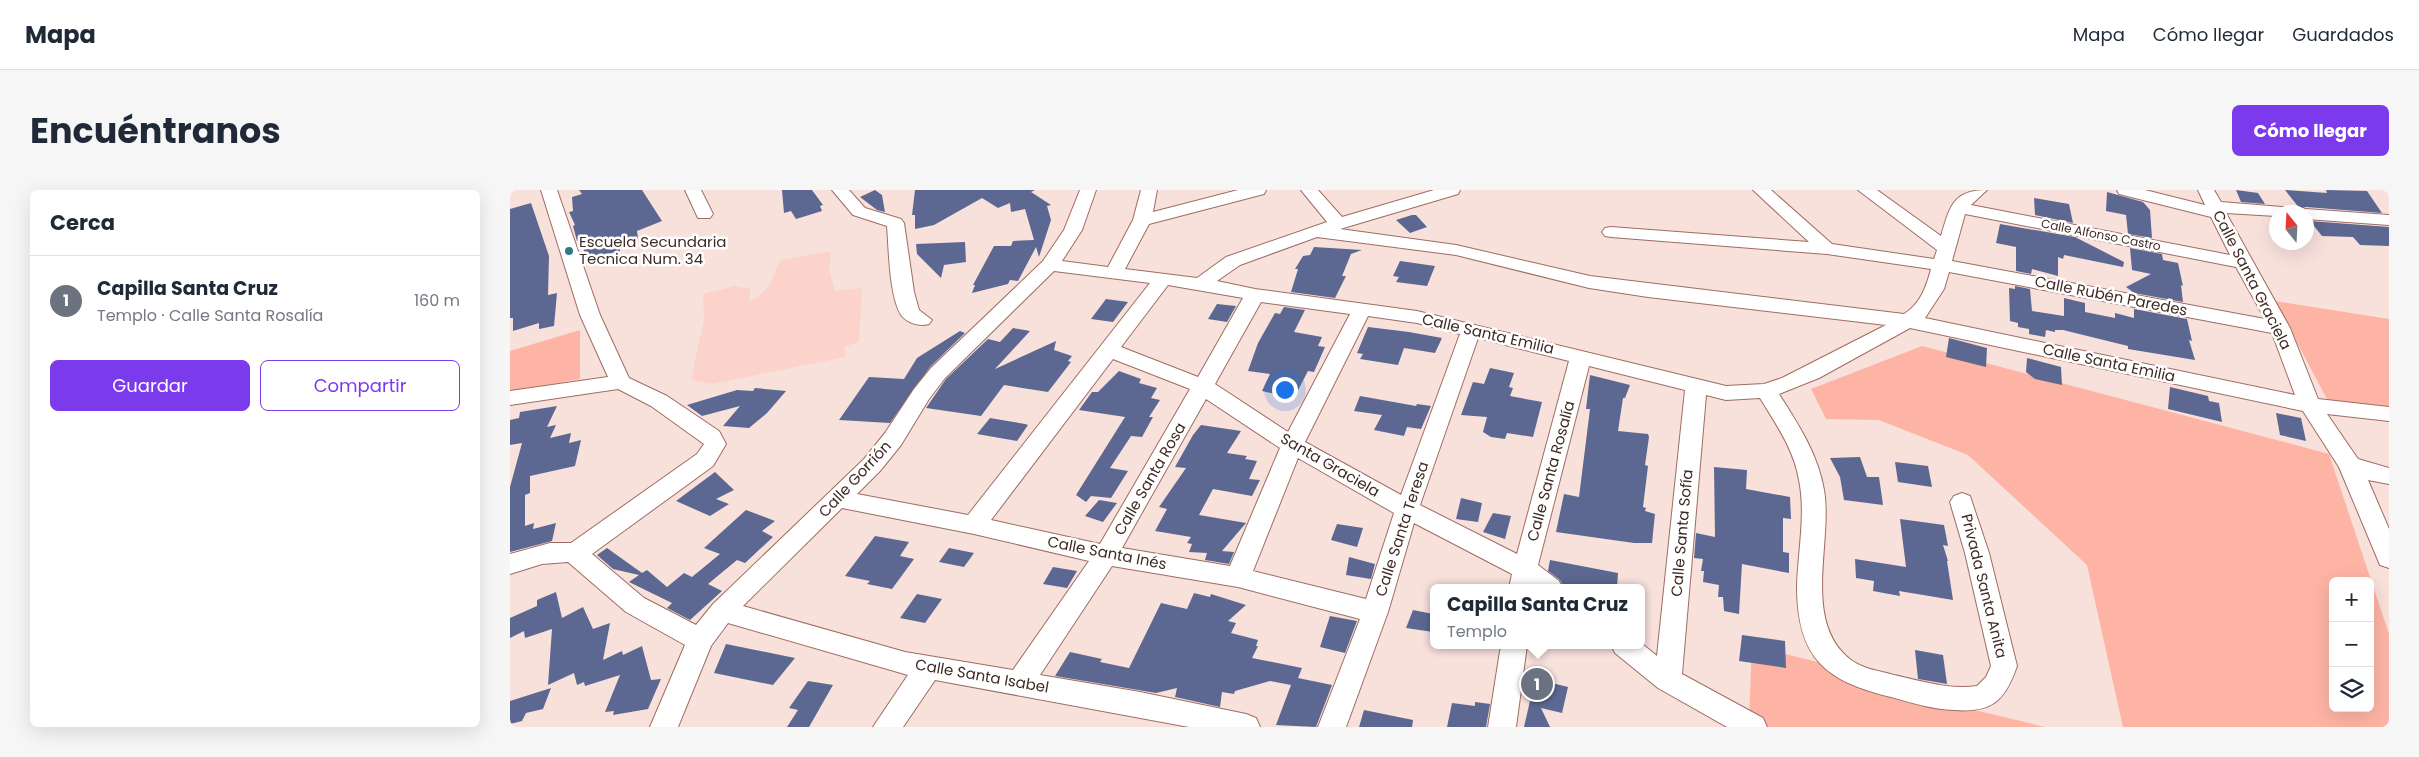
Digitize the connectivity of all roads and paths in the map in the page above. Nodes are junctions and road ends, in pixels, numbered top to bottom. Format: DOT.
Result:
graph roads {
  1 [pos="549,190"];
  2 [pos="693,190"];
  3 [pos="840,190"];
  4 [pos="1149,190"];
  5 [pos="1258,190"];
  6 [pos="1309,190"];
  7 [pos="1452,190"];
  8 [pos="1761,190"];
  9 [pos="1866,190"];
  10 [pos="1979,190"];
  11 [pos="2125,190"];
  12 [pos="1086,191"];
  13 [pos="1428,193"];
  14 [pos="2212,203"];
  15 [pos="1959,208"];
  16 [pos="2269,210"];
  17 [pos="704,214"];
  18 [pos="2314,215"];
  19 [pos="1142,220"];
  20 [pos="2389,220"];
  21 [pos="1338,224"];
  22 [pos="1313,231"];
  23 [pos="1611,232"];
  24 [pos="1828,249"];
  25 [pos="1944,256"];
  26 [pos="2242,263"];
  27 [pos="1050,265"];
  28 [pos="1114,273"];
  29 [pos="1163,280"];
  30 [pos="1200,284"];
  31 [pos="1254,295"];
  32 [pos="1362,309"];
  33 [pos="922,320"];
  34 [pos="1908,320"];
  35 [pos="2280,328"];
  36 [pos="1471,331"];
  37 [pos="1107,349"];
  38 [pos="1581,356"];
  39 [pos="621,382"];
  40 [pos="1696,386"];
  41 [pos="1204,387"];
  42 [pos="1766,391"];
  43 [pos="510,398"];
  44 [pos="2310,405"];
  45 [pos="2389,414"];
  46 [pos="1292,445"];
  47 [pos="2350,465"];
  48 [pos="2389,476"];
  49 [pos="839,498"];
  50 [pos="1962,502"];
  51 [pos="1407,509"];
  52 [pos="974,525"];
  53 [pos="575,554"];
  54 [pos="1106,555"];
  55 [pos="2389,558"];
  56 [pos="510,564"];
  57 [pos="1238,577"];
  58 [pos="1524,578"];
  59 [pos="1540,584"];
  60 [pos="722,611"];
  61 [pos="1375,612"];
  62 [pos="700,640"];
  63 [pos="1513,649"];
  64 [pos="1629,649"];
  65 [pos="929,667"];
  66 [pos="1668,680"];
  67 [pos="1020,682"];
  68 [pos="664,727"];
  69 [pos="887,727"];
  70 [pos="1246,727"];
  71 [pos="1332,727"];
  72 [pos="1502,727"];
  73 [pos="1752,727"];
  1 -- 39 [label="street"];
  2 -- 17 [label="street"];
  3 -- 33 [label="street"];
  4 -- 19 [label="street"];
  5 -- 19 [label="street"];
  6 -- 21 [label="street"];
  7 -- 13 [label="street"];
  8 -- 24 [label="street"];
  9 -- 25 [label="street"];
  10 -- 15 [label="street"];
  11 -- 14 [label="street"];
  12 -- 27 [label="street, Calle Gorrión"];
  13 -- 21 [label="street"];
  14 -- 16 [label="street"];
  14 -- 26 [label="street, Calle Santa Graciela"];
  15 -- 25 [label="street, Calle Santa Emilia"];
  15 -- 26 [label="street, Calle Alfonso Castro"];
  18 -- 20 [label="street"];
  19 -- 28 [label="street"];
  21 -- 22 [label="street"];
  22 -- 30 [label="street"];
  22 -- 34 [label="street"];
  23 -- 24 [label="street, Calle Rubén Paredes"];
  24 -- 25 [label="street, Calle Rubén Paredes"];
  25 -- 34 [label="street, Calle Santa Emilia"];
  25 -- 35 [label="street, Calle Rubén Paredes"];
  26 -- 35 [label="street, Calle Santa Graciela"];
  27 -- 28 [label="street, Calle Santa Emilia"];
  27 -- 49 [label="street, Calle Gorrión"];
  28 -- 29 [label="street, Calle Santa Emilia"];
  29 -- 30 [label="street, Calle Santa Emilia"];
  29 -- 37 [label="street"];
  30 -- 31 [label="street, Calle Santa Emilia"];
  31 -- 32 [label="street, Calle Santa Emilia"];
  31 -- 41 [label="street, Calle Santa Rosa"];
  32 -- 36 [label="street, Calle Santa Emilia"];
  32 -- 46 [label="street"];
  34 -- 42 [label="street, Calle Santa Emilia"];
  34 -- 44 [label="street, Calle Santa Emilia"];
  35 -- 44 [label="street, Calle Santa Graciela"];
  36 -- 38 [label="street, Calle Santa Emilia"];
  36 -- 51 [label="street, Calle Santa Teresa"];
  37 -- 41 [label="street, Santa Graciela"];
  37 -- 52 [label="street"];
  38 -- 40 [label="street, Calle Santa Emilia"];
  38 -- 58 [label="street, Calle Santa Rosalía"];
  39 -- 43 [label="street"];
  39 -- 53 [label="street"];
  40 -- 42 [label="street, Calle Santa Emilia"];
  40 -- 66 [label="street, Calle Santa Sofía"];
  41 -- 46 [label="street, Santa Graciela"];
  41 -- 54 [label="street, Calle Santa Rosa"];
  42 -- 50 [label="street, Privada Santa Anita"];
  44 -- 45 [label="street, Calle Santa Emilia"];
  44 -- 47 [label="street, Calle Santa Graciela"];
  46 -- 51 [label="street, Santa Graciela"];
  46 -- 57 [label="street"];
  47 -- 48 [label="street"];
  47 -- 55 [label="street, Calle Santa Graciela"];
  49 -- 52 [label="street, Calle Santa Inés"];
  49 -- 60 [label="street, Calle Gorrión"];
  51 -- 58 [label="street, Santa Graciela"];
  51 -- 61 [label="street, Calle Santa Teresa"];
  52 -- 54 [label="street, Calle Santa Inés"];
  53 -- 56 [label="street"];
  53 -- 62 [label="street"];
  54 -- 57 [label="street, Calle Santa Inés"];
  54 -- 67 [label="street, Calle Santa Rosa"];
  57 -- 61 [label="street, Calle Santa Inés"];
  58 -- 59 [label="street, Santa Graciela"];
  60 -- 62 [label="street, Calle Gorrión"];
  60 -- 65 [label="street, Calle Santa Isabel"];
  61 -- 71 [label="street, Calle Santa Teresa"];
  62 -- 68 [label="street, Calle Gorrión"];
  63 -- 72 [label="street"];
  64 -- 66 [label="street"];
  65 -- 67 [label="street, Calle Santa Isabel"];
  65 -- 69 [label="street"];
  66 -- 73 [label="street"];
  67 -- 70 [label="street, Calle Santa Isabel"];
}
